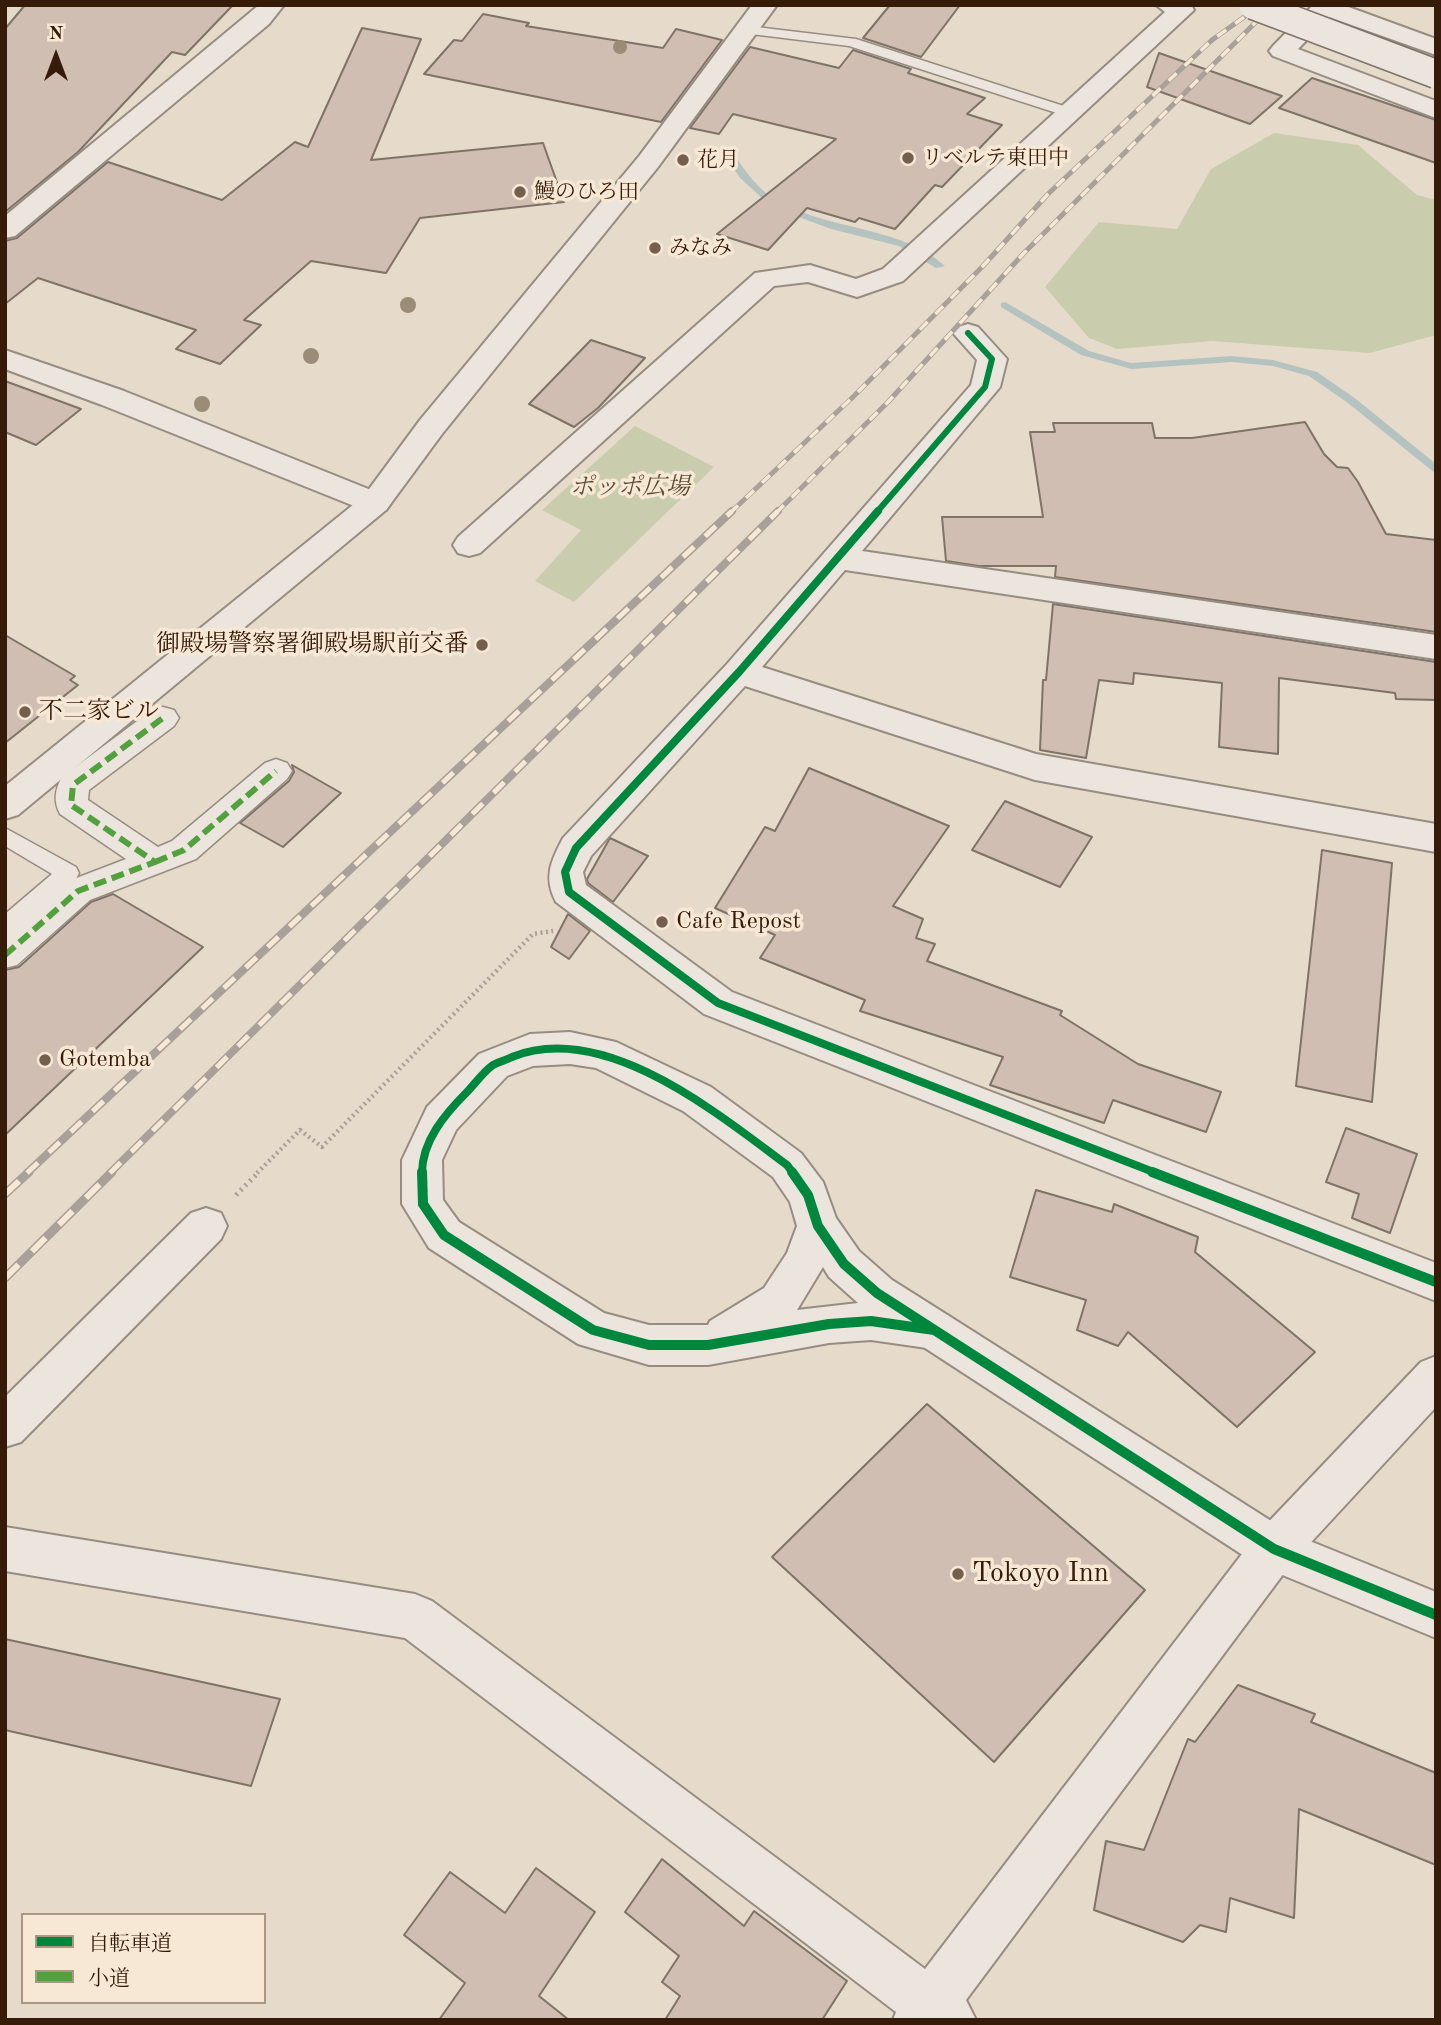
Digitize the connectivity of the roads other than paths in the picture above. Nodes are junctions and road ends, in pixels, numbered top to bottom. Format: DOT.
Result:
graph roads {
  1 [pos="272,5"];
  2 [pos="1168,5"];
  3 [pos="1254,5"];
  4 [pos="1326,6"];
  5 [pos="756,18"];
  6 [pos="1436,48"];
  7 [pos="1436,74"];
  8 [pos="1436,110"];
  9 [pos="1071,113"];
  10 [pos="5,230"];
  11 [pos="968,333"];
  12 [pos="5,359"];
  13 [pos="375,503"];
  14 [pos="469,545"];
  15 [pos="837,558"];
  16 [pos="1436,648"];
  17 [pos="738,671"];
  18 [pos="163,718"];
  19 [pos="276,771"];
  20 [pos="5,806"];
  21 [pos="5,836"];
  22 [pos="1436,838"];
  23 [pos="155,862"];
  24 [pos="5,927"];
  25 [pos="5,955"];
  26 [pos="206,1226"];
  27 [pos="818,1226"];
  28 [pos="1436,1282"];
  29 [pos="934,1330"];
  30 [pos="708,1345"];
  31 [pos="1436,1376"];
  32 [pos="5,1427"];
  33 [pos="5,1549"];
  34 [pos="1274,1549"];
  35 [pos="1436,1615"];
  36 [pos="932,2014"];
  1 -- 10 [label="street"];
  2 -- 9 [label="street"];
  3 -- 7 [label="street, bridge"];
  4 -- 6 [label="street"];
  4 -- 8 [label="street"];
  5 -- 9 [label="lane"];
  5 -- 13 [label="street"];
  9 -- 14 [label="street"];
  11 -- 15 [label="street"];
  12 -- 13 [label="street"];
  13 -- 20 [label="street"];
  15 -- 16 [label="street"];
  15 -- 17 [label="street"];
  17 -- 22 [label="street"];
  17 -- 28 [label="street"];
  18 -- 23 [label="street"];
  19 -- 23 [label="street"];
  21 -- 24 [label="lane"];
  23 -- 25 [label="street"];
  26 -- 32 [label="street"];
  27 -- 29 [label="street"];
  27 -- 30 [label="street"];
  27 -- 30 [label="street"];
  29 -- 30 [label="street"];
  29 -- 34 [label="street"];
  31 -- 34 [label="street"];
  33 -- 36 [label="street"];
  34 -- 35 [label="street"];
  34 -- 36 [label="street"];
}
